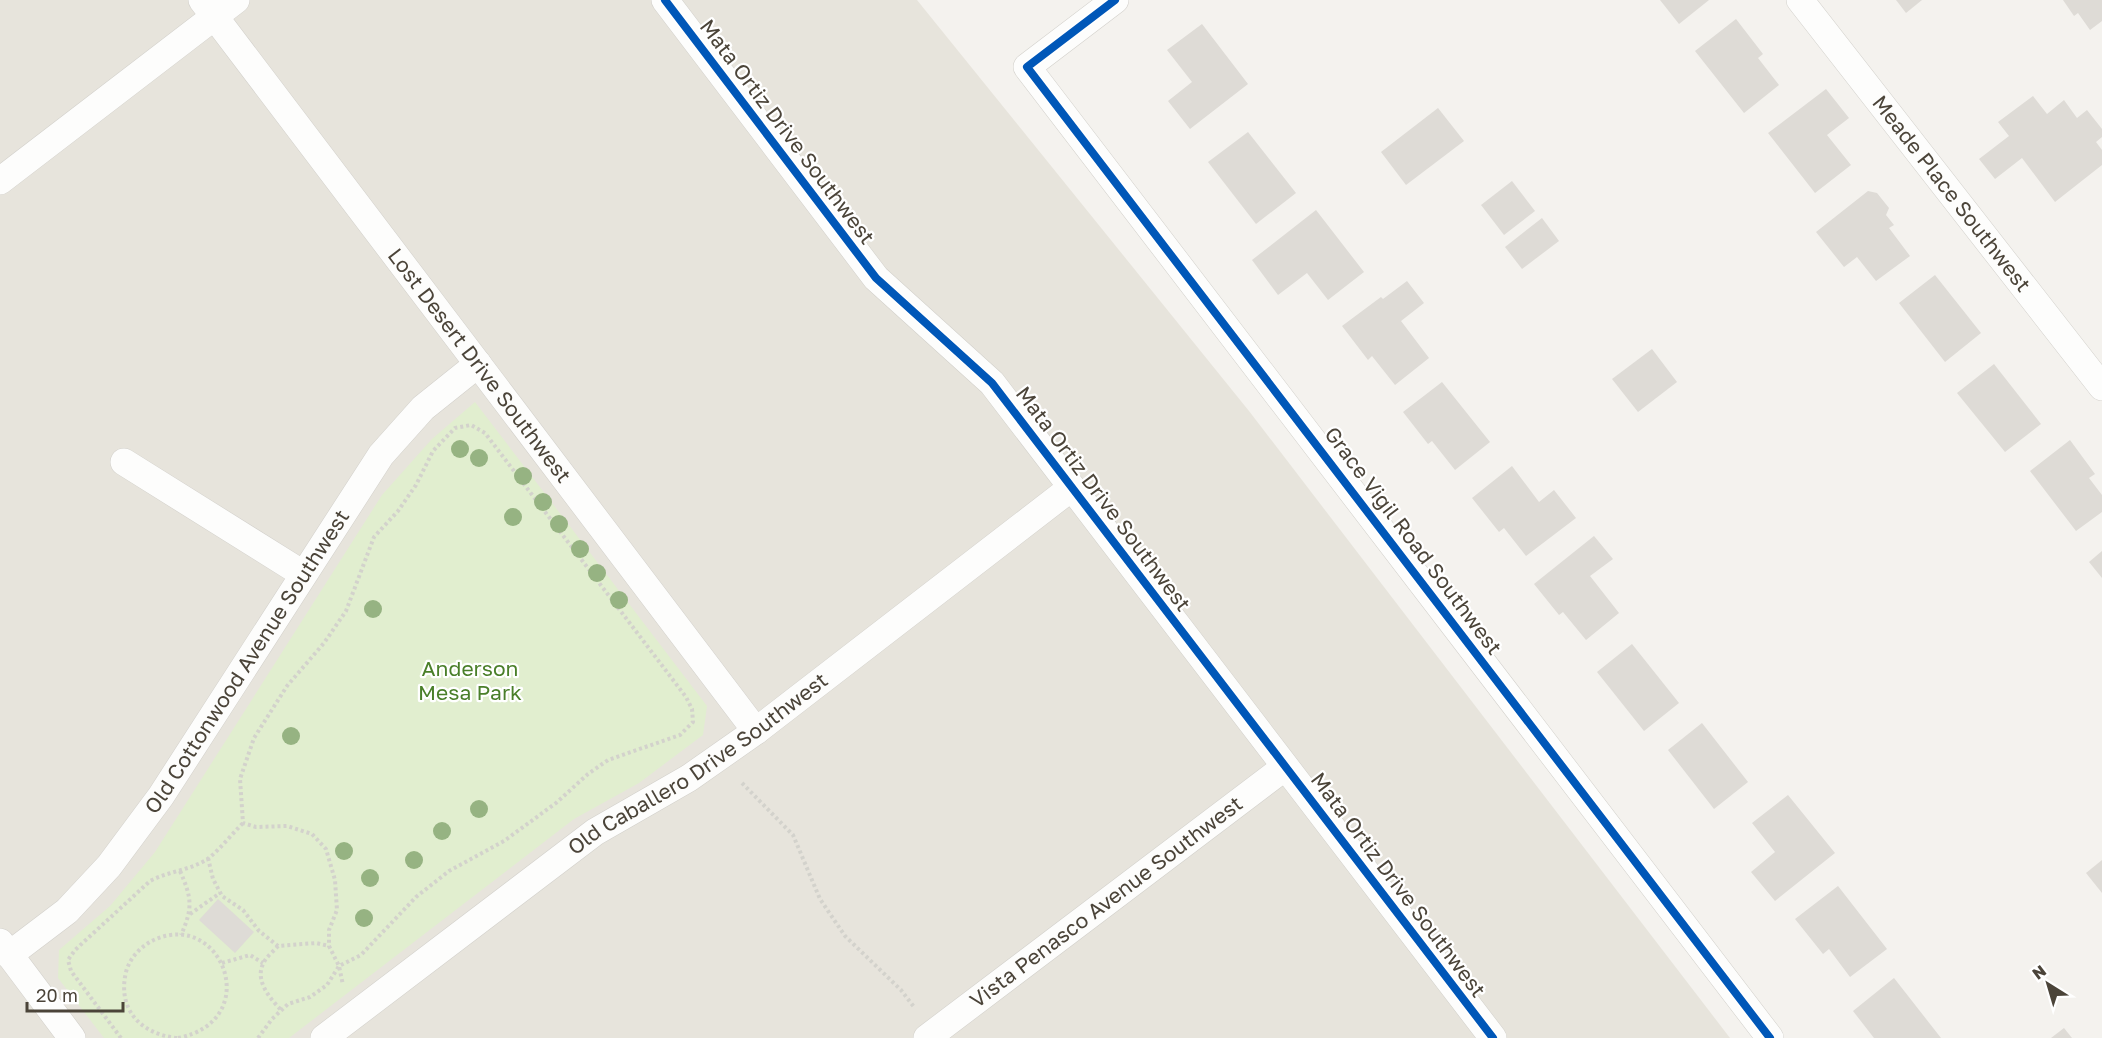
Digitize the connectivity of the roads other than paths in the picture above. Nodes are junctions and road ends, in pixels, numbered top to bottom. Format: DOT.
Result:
graph roads {
  1 [pos="236,0"];
  2 [pos="664,0"];
  3 [pos="1115,0"];
  4 [pos="1800,0"];
  5 [pos="208,8"];
  6 [pos="0,181"];
  7 [pos="478,364"];
  8 [pos="2102,387"];
  9 [pos="124,462"];
  10 [pos="1071,488"];
  11 [pos="303,574"];
  12 [pos="756,731"];
  13 [pos="1285,766"];
  14 [pos="5,948"];
  15 [pos="72,1038"];
  16 [pos="324,1038"];
  17 [pos="927,1038"];
  18 [pos="1493,1038"];
  19 [pos="1770,1038"];
  1 -- 5 [label="street"];
  2 -- 10 [label="street, Mata Ortiz Drive Southwest"];
  3 -- 19 [label="street, Grace Vigil Road Southwest"];
  4 -- 8 [label="street, Meade Place Southwest"];
  5 -- 6 [label="street"];
  5 -- 7 [label="street, Lost Desert Drive Southwest"];
  7 -- 11 [label="street, Old Cottonwood Avenue Southwest"];
  7 -- 12 [label="street, Lost Desert Drive Southwest"];
  9 -- 11 [label="street"];
  10 -- 12 [label="street, Old Caballero Drive Southwest"];
  10 -- 13 [label="street, Mata Ortiz Drive Southwest"];
  11 -- 14 [label="street, Old Cottonwood Avenue Southwest"];
  12 -- 16 [label="street, Old Caballero Drive Southwest"];
  13 -- 17 [label="street, Vista Penasco Avenue Southwest"];
  13 -- 18 [label="street, Mata Ortiz Drive Southwest"];
  14 -- 15 [label="street"];
}
